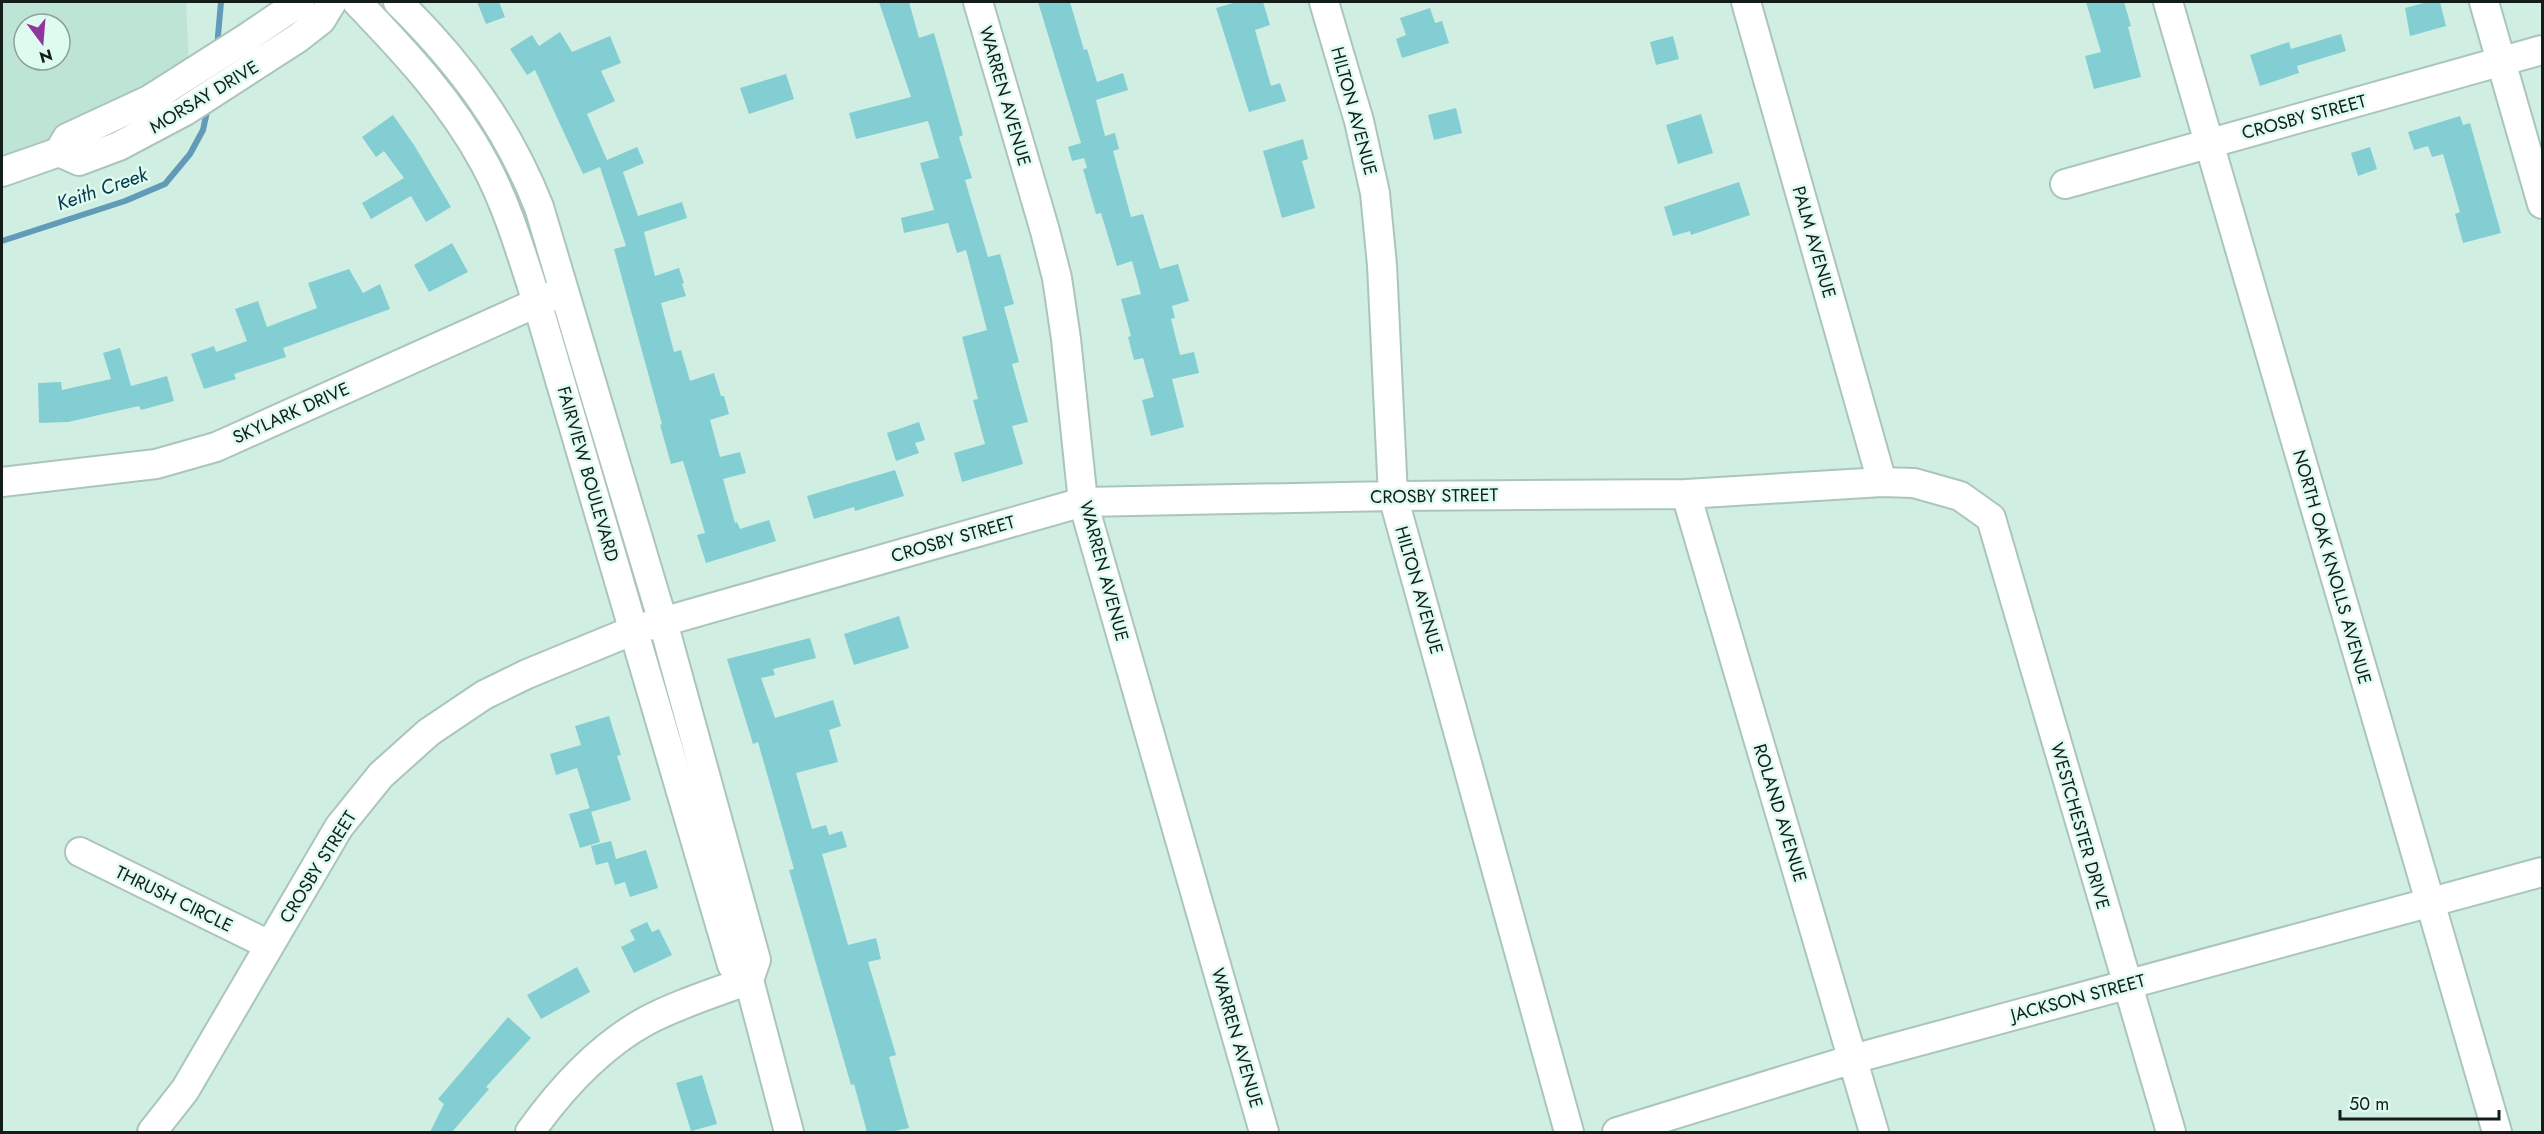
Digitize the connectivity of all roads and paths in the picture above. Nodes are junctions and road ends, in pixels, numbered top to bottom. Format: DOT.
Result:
graph roads {
  1 [pos="269,2"];
  2 [pos="300,2"];
  3 [pos="332,2"];
  4 [pos="357,2"];
  5 [pos="398,2"];
  6 [pos="978,2"];
  7 [pos="1324,2"];
  8 [pos="1746,2"];
  9 [pos="2168,2"];
  10 [pos="2484,2"];
  11 [pos="245,39"];
  12 [pos="2542,50"];
  13 [pos="2502,62"];
  14 [pos="2210,142"];
  15 [pos="60,152"];
  16 [pos="2,172"];
  17 [pos="2065,184"];
  18 [pos="2542,204"];
  19 [pos="566,291"];
  20 [pos="537,302"];
  21 [pos="2,482"];
  22 [pos="1882,482"];
  23 [pos="1686,494"];
  24 [pos="1393,496"];
  25 [pos="1083,502"];
  26 [pos="1990,518"];
  27 [pos="663,622"];
  28 [pos="634,630"];
  29 [pos="80,852"];
  30 [pos="2542,872"];
  31 [pos="2430,904"];
  32 [pos="269,945"];
  33 [pos="749,980"];
  34 [pos="2126,985"];
  35 [pos="1853,1059"];
  36 [pos="152,1132"];
  37 [pos="530,1132"];
  38 [pos="789,1132"];
  39 [pos="1264,1132"];
  40 [pos="1569,1132"];
  41 [pos="1617,1132"];
  42 [pos="1874,1132"];
  43 [pos="2170,1132"];
  44 [pos="2497,1132"];
  1 -- 11 [label="street"];
  2 -- 11 [label="street, MORSAY DRIVE"];
  3 -- 15 [label="street, MORSAY DRIVE"];
  4 -- 20 [label="street, FAIRVIEW BOULEVARD"];
  5 -- 19 [label="street, FAIRVIEW BOULEVARD"];
  6 -- 25 [label="street, WARREN AVENUE"];
  7 -- 24 [label="street, HILTON AVENUE"];
  8 -- 22 [label="street, PALM AVENUE"];
  9 -- 14 [label="street, NORTH OAK KNOLLS AVENUE"];
  10 -- 13 [label="street"];
  11 -- 15 [label="street, MORSAY DRIVE"];
  12 -- 13 [label="street, CROSBY STREET"];
  13 -- 14 [label="street, CROSBY STREET"];
  13 -- 18 [label="street"];
  14 -- 17 [label="street, CROSBY STREET"];
  14 -- 31 [label="street, NORTH OAK KNOLLS AVENUE"];
  15 -- 16 [label="street, MORSAY DRIVE"];
  19 -- 20 [label="street, SKYLARK DRIVE"];
  19 -- 27 [label="street, FAIRVIEW BOULEVARD"];
  20 -- 21 [label="street, SKYLARK DRIVE"];
  20 -- 28 [label="street, FAIRVIEW BOULEVARD"];
  22 -- 23 [label="street, CROSBY STREET"];
  22 -- 26 [label="street, CROSBY STREET"];
  23 -- 24 [label="street, CROSBY STREET"];
  23 -- 35 [label="street, ROLAND AVENUE"];
  24 -- 25 [label="street, CROSBY STREET"];
  24 -- 40 [label="street, HILTON AVENUE"];
  25 -- 27 [label="street, CROSBY STREET"];
  25 -- 39 [label="street, WARREN AVENUE"];
  26 -- 34 [label="street, WESTCHESTER DRIVE"];
  27 -- 28 [label="street, CROSBY STREET"];
  27 -- 33 [label="street, FAIRVIEW BOULEVARD"];
  28 -- 32 [label="street, CROSBY STREET"];
  28 -- 33 [label="street, FAIRVIEW BOULEVARD"];
  29 -- 32 [label="street, THRUSH CIRCLE"];
  30 -- 31 [label="street, JACKSON STREET"];
  31 -- 34 [label="street, JACKSON STREET"];
  31 -- 44 [label="street, NORTH OAK KNOLLS AVENUE"];
  32 -- 36 [label="street, CROSBY STREET"];
  33 -- 37 [label="street"];
  33 -- 38 [label="street, FAIRVIEW BOULEVARD"];
  34 -- 35 [label="street, JACKSON STREET"];
  34 -- 43 [label="street, WESTCHESTER DRIVE"];
  35 -- 41 [label="street, JACKSON STREET"];
  35 -- 42 [label="street, ROLAND AVENUE"];
}
